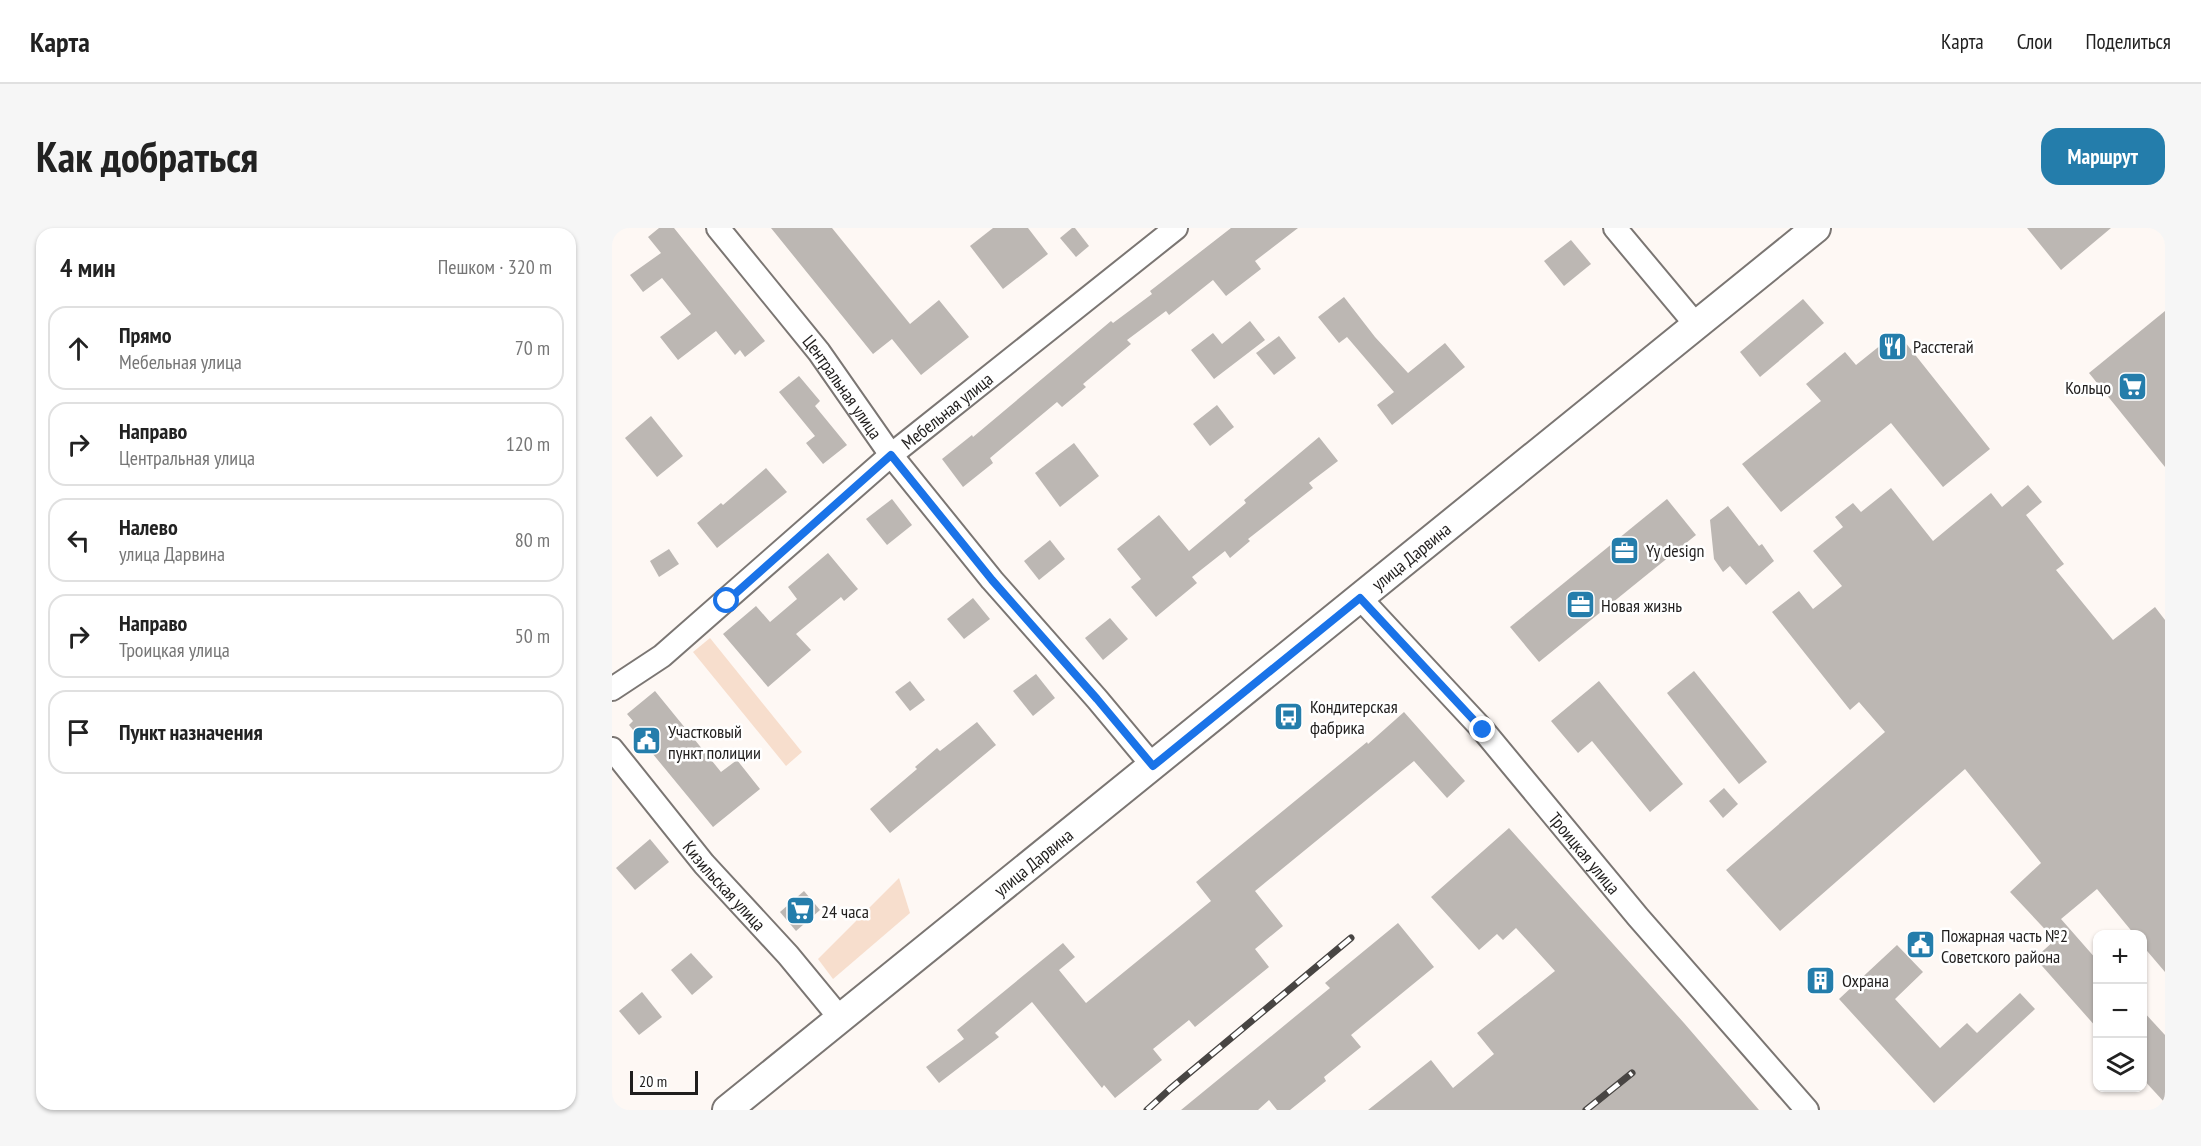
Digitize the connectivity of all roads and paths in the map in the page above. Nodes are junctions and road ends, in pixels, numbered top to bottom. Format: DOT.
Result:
graph roads {
  1 [pos="718,228"];
  2 [pos="1176,228"];
  3 [pos="1615,228"];
  4 [pos="1816,228"];
  5 [pos="1697,326"];
  6 [pos="891,455"];
  7 [pos="1360,598"];
  8 [pos="612,689"];
  9 [pos="612,749"];
  10 [pos="1153,766"];
  11 [pos="840,1018"];
  12 [pos="727,1110"];
  13 [pos="1807,1110"];
  1 -- 6 [label="street, Центральная улица"];
  2 -- 6 [label="street, Мебельная улица"];
  3 -- 5 [label="street"];
  4 -- 5 [label="main road, улица Дарвина"];
  5 -- 7 [label="main road, улица Дарвина"];
  6 -- 8 [label="street, Мебельная улица"];
  6 -- 10 [label="street, Центральная улица"];
  7 -- 10 [label="main road, улица Дарвина"];
  7 -- 13 [label="street, Троицкая улица"];
  9 -- 11 [label="street, Кизильская улица"];
  10 -- 11 [label="main road, улица Дарвина"];
  11 -- 12 [label="main road, улица Дарвина"];
}
